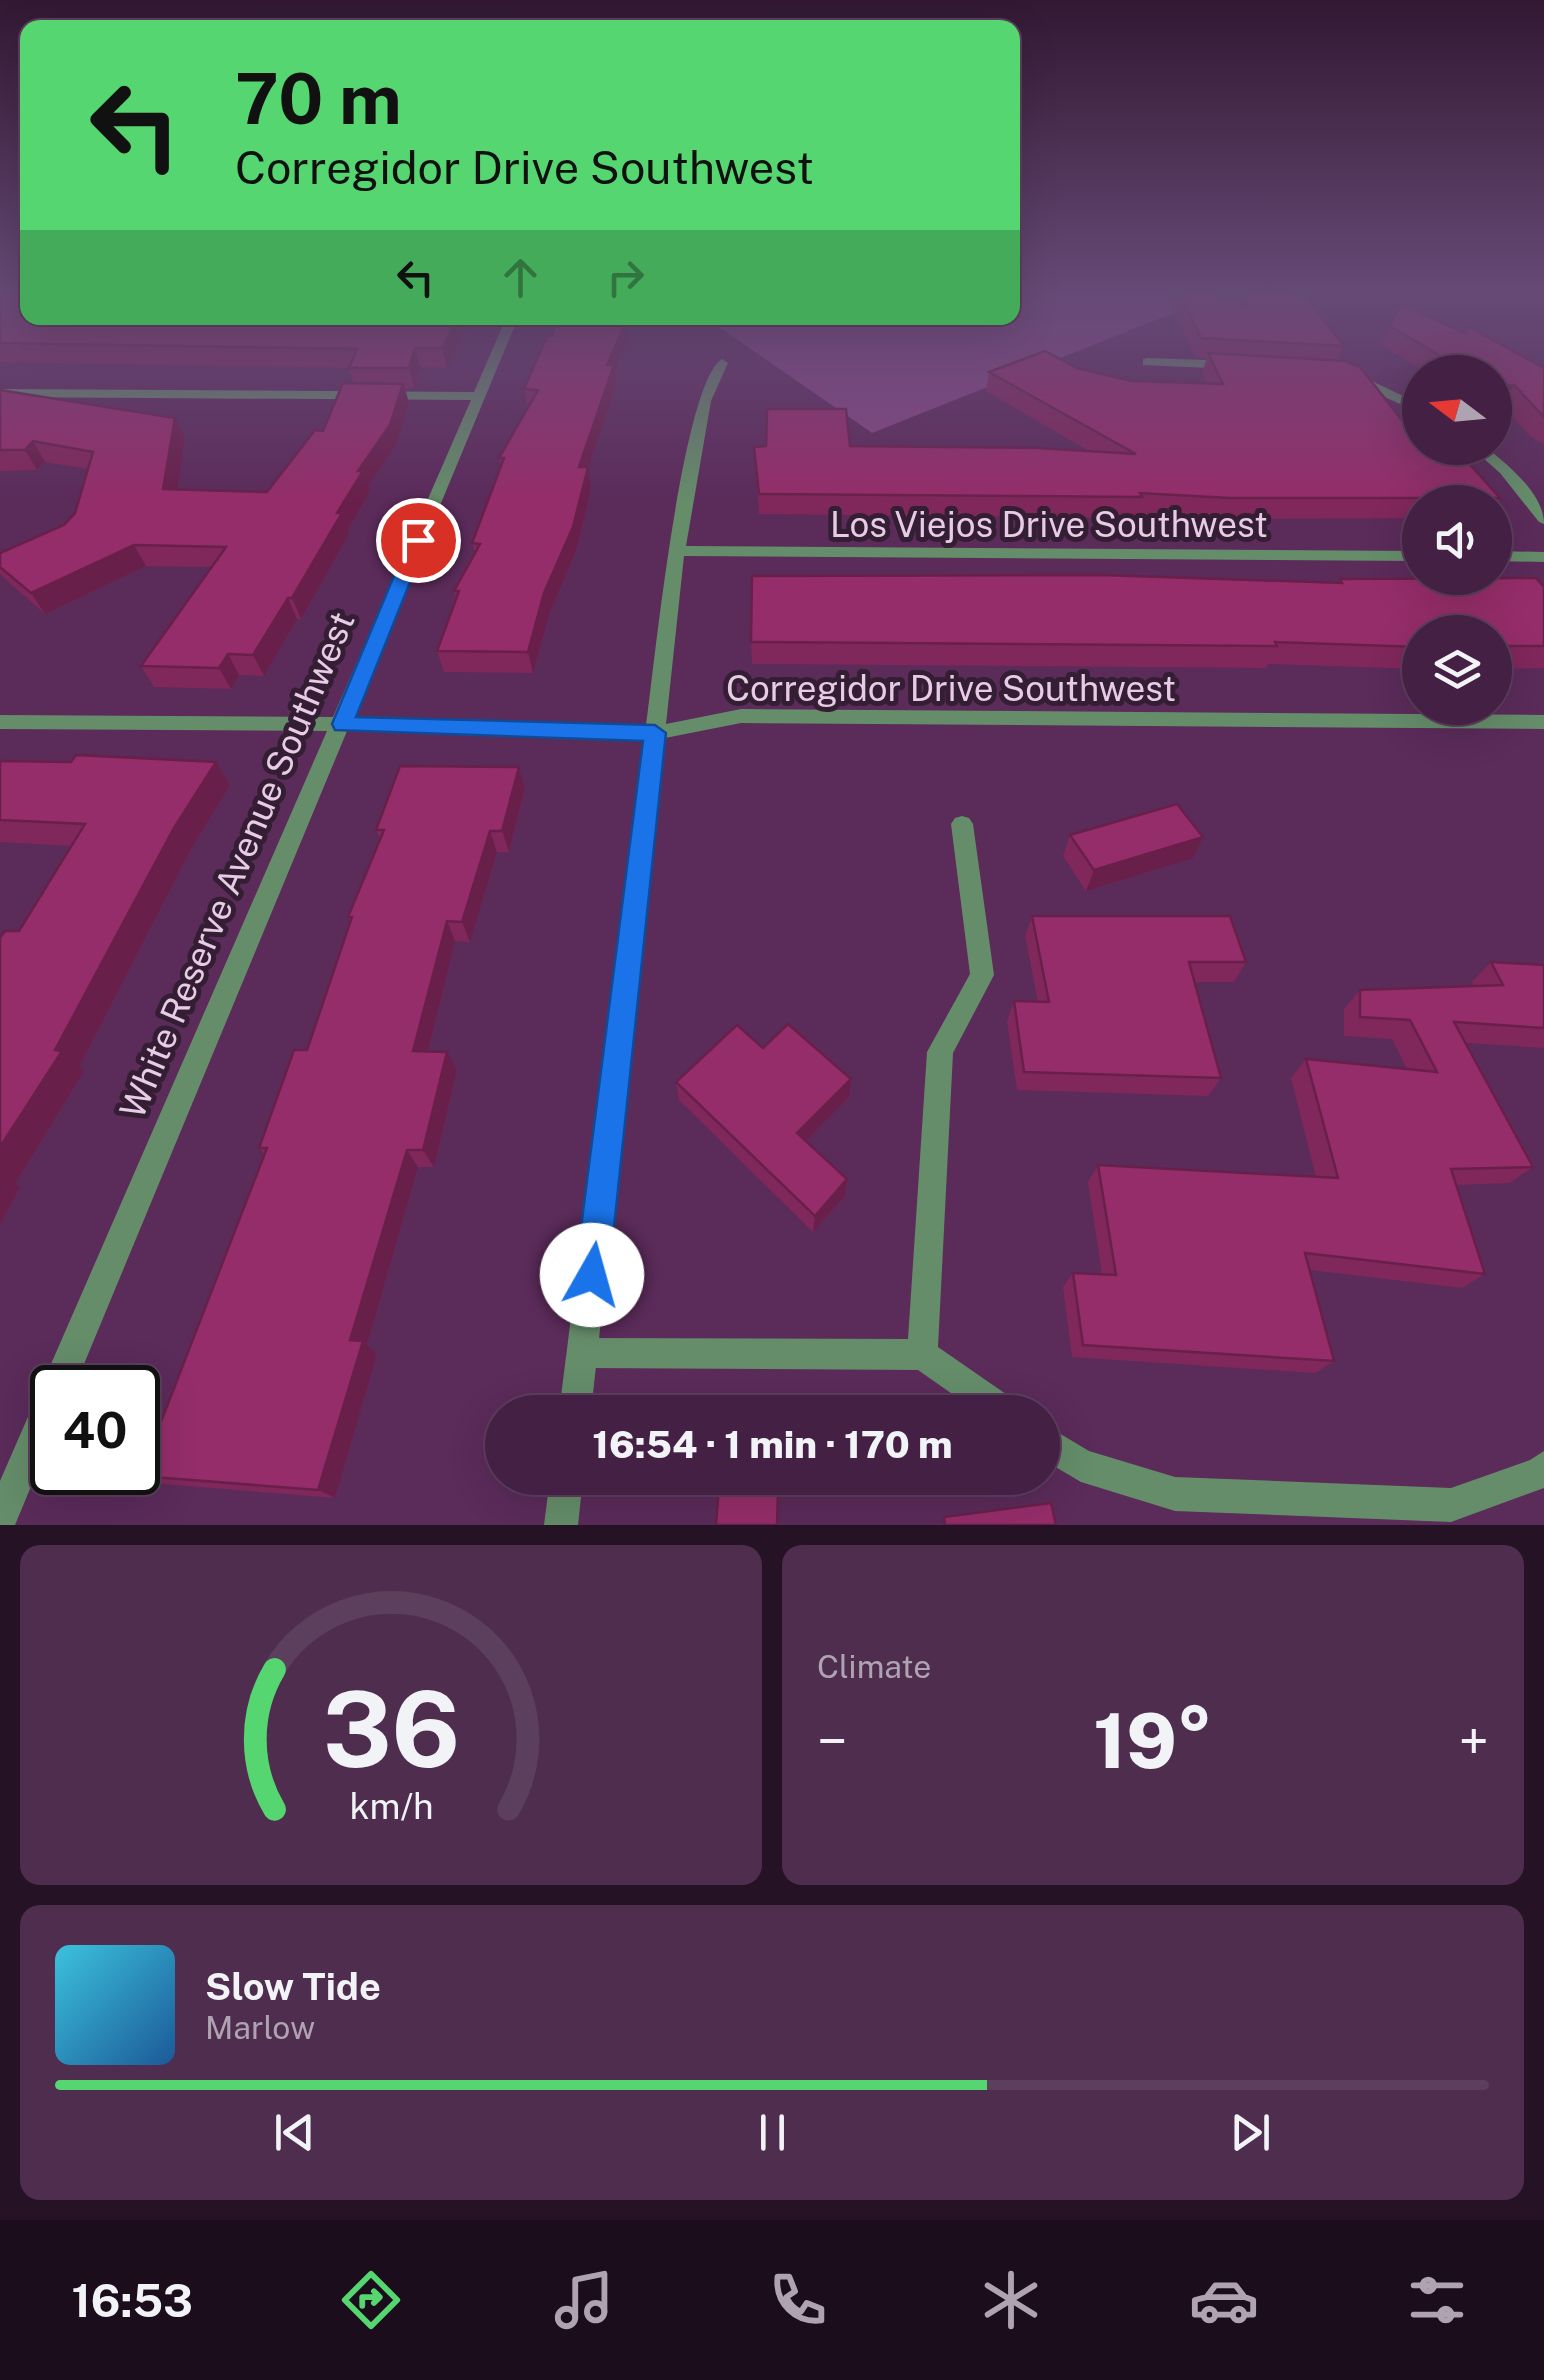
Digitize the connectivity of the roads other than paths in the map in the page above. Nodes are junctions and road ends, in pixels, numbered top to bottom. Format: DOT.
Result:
graph roads {
  1 [pos="493,361"];
  2 [pos="722,362"];
  3 [pos="1147,362"];
  4 [pos="1239,366"];
  5 [pos="1340,373"];
  6 [pos="0,393"];
  7 [pos="478,396"];
  8 [pos="1402,400"];
  9 [pos="1499,465"];
  10 [pos="1544,519"];
  11 [pos="677,551"];
  12 [pos="1402,556"];
  13 [pos="1512,556"];
  14 [pos="1544,557"];
  15 [pos="0,722"];
  16 [pos="1544,722"];
  17 [pos="342,724"];
  18 [pos="655,733"];
  19 [pos="962,824"];
  20 [pos="583,1353"];
  21 [pos="922,1356"];
  22 [pos="68,1365"];
  23 [pos="577,1395"];
  24 [pos="980,1395"];
  25 [pos="30,1451"];
  26 [pos="1060,1451"];
  27 [pos="1544,1468"];
  28 [pos="565,1495"];
  29 [pos="0,1521"];
  30 [pos="561,1525"];
  1 -- 7 [label="street, White Reserve Avenue Southwest"];
  2 -- 11 [label="street"];
  3 -- 4 [label="street"];
  5 -- 8 [label="street"];
  6 -- 7 [label="street"];
  7 -- 17 [label="street, White Reserve Avenue Southwest"];
  9 -- 10 [label="street"];
  11 -- 12 [label="street, Los Viejos Drive Southwest"];
  11 -- 18 [label="street"];
  13 -- 14 [label="street"];
  15 -- 17 [label="street, Corregidor Drive Southwest"];
  16 -- 18 [label="street, Corregidor Drive Southwest"];
  17 -- 18 [label="street, Corregidor Drive Southwest"];
  17 -- 22 [label="street, White Reserve Avenue Southwest"];
  18 -- 20 [label="street"];
  19 -- 21 [label="street"];
  20 -- 21 [label="street"];
  20 -- 23 [label="street"];
  21 -- 24 [label="street"];
  25 -- 29 [label="street"];
  26 -- 27 [label="street"];
  28 -- 30 [label="street"];
}
